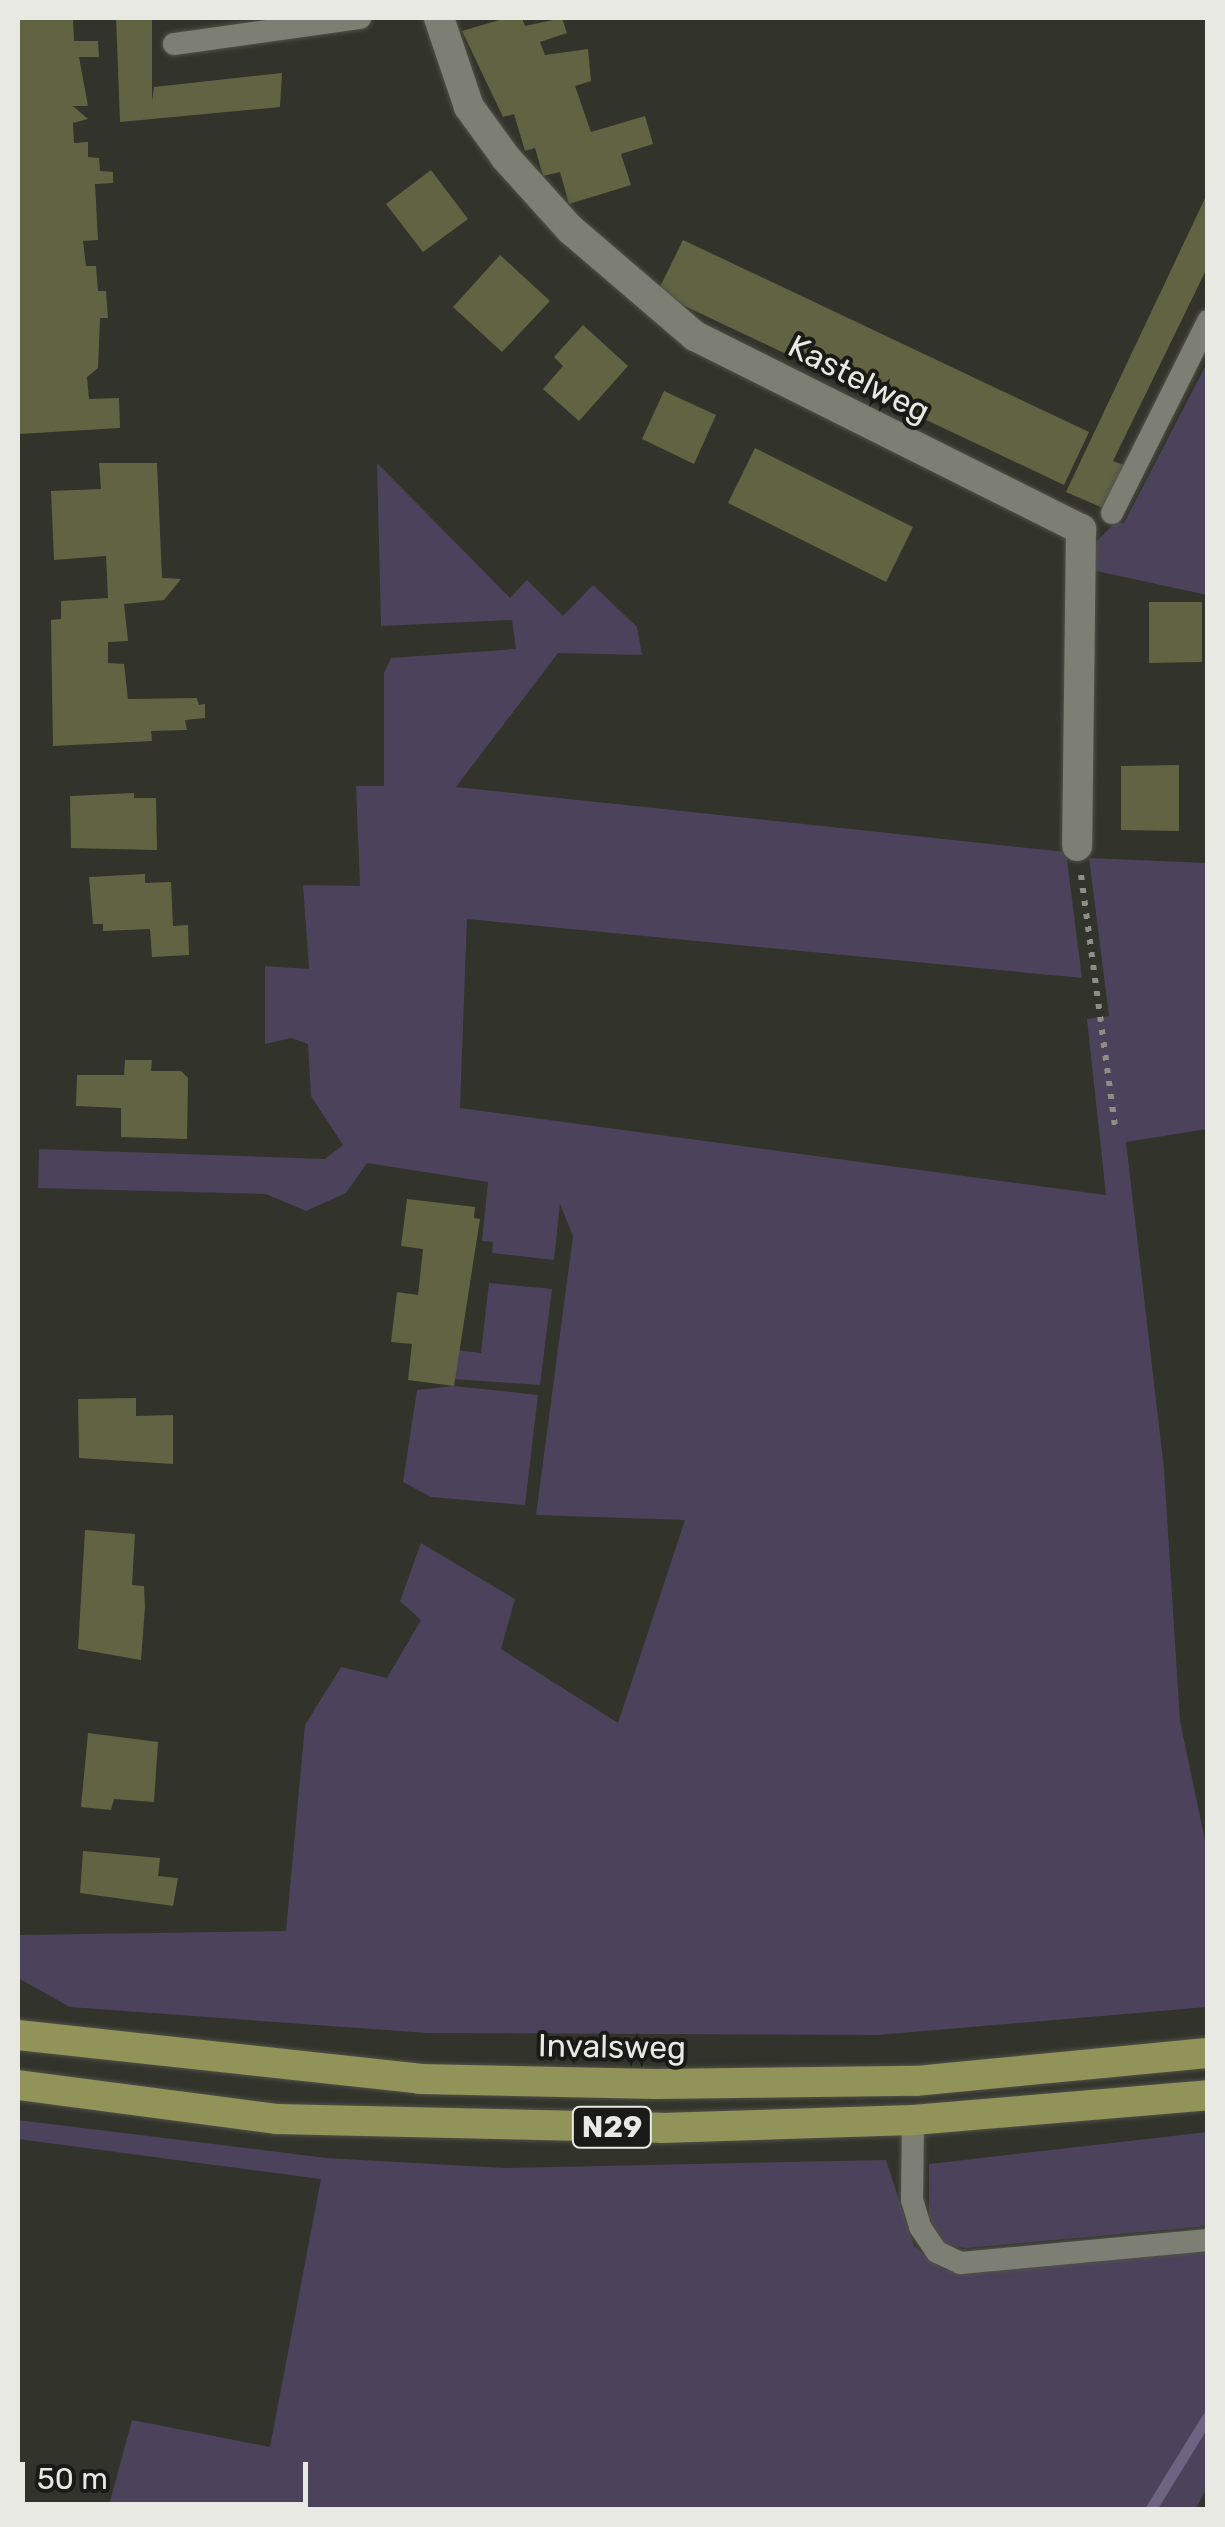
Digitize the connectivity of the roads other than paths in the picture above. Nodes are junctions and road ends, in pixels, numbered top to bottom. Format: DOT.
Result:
graph roads {
  1 [pos="360,18"];
  2 [pos="439,18"];
  3 [pos="174,44"];
  4 [pos="1208,321"];
  5 [pos="1112,513"];
  6 [pos="1077,846"];
  7 [pos="18,2035"];
  8 [pos="1208,2053"];
  9 [pos="18,2085"];
  10 [pos="1208,2096"];
  11 [pos="913,2120"];
  12 [pos="1208,2240"];
  1 -- 3 [label="lane"];
  2 -- 6 [label="street, Kastelweg"];
  4 -- 5 [label="lane"];
  7 -- 8 [label="main road, Invalsweg / N29"];
  9 -- 11 [label="main road, N29"];
  10 -- 11 [label="main road, N29"];
  11 -- 12 [label="lane"];
}
